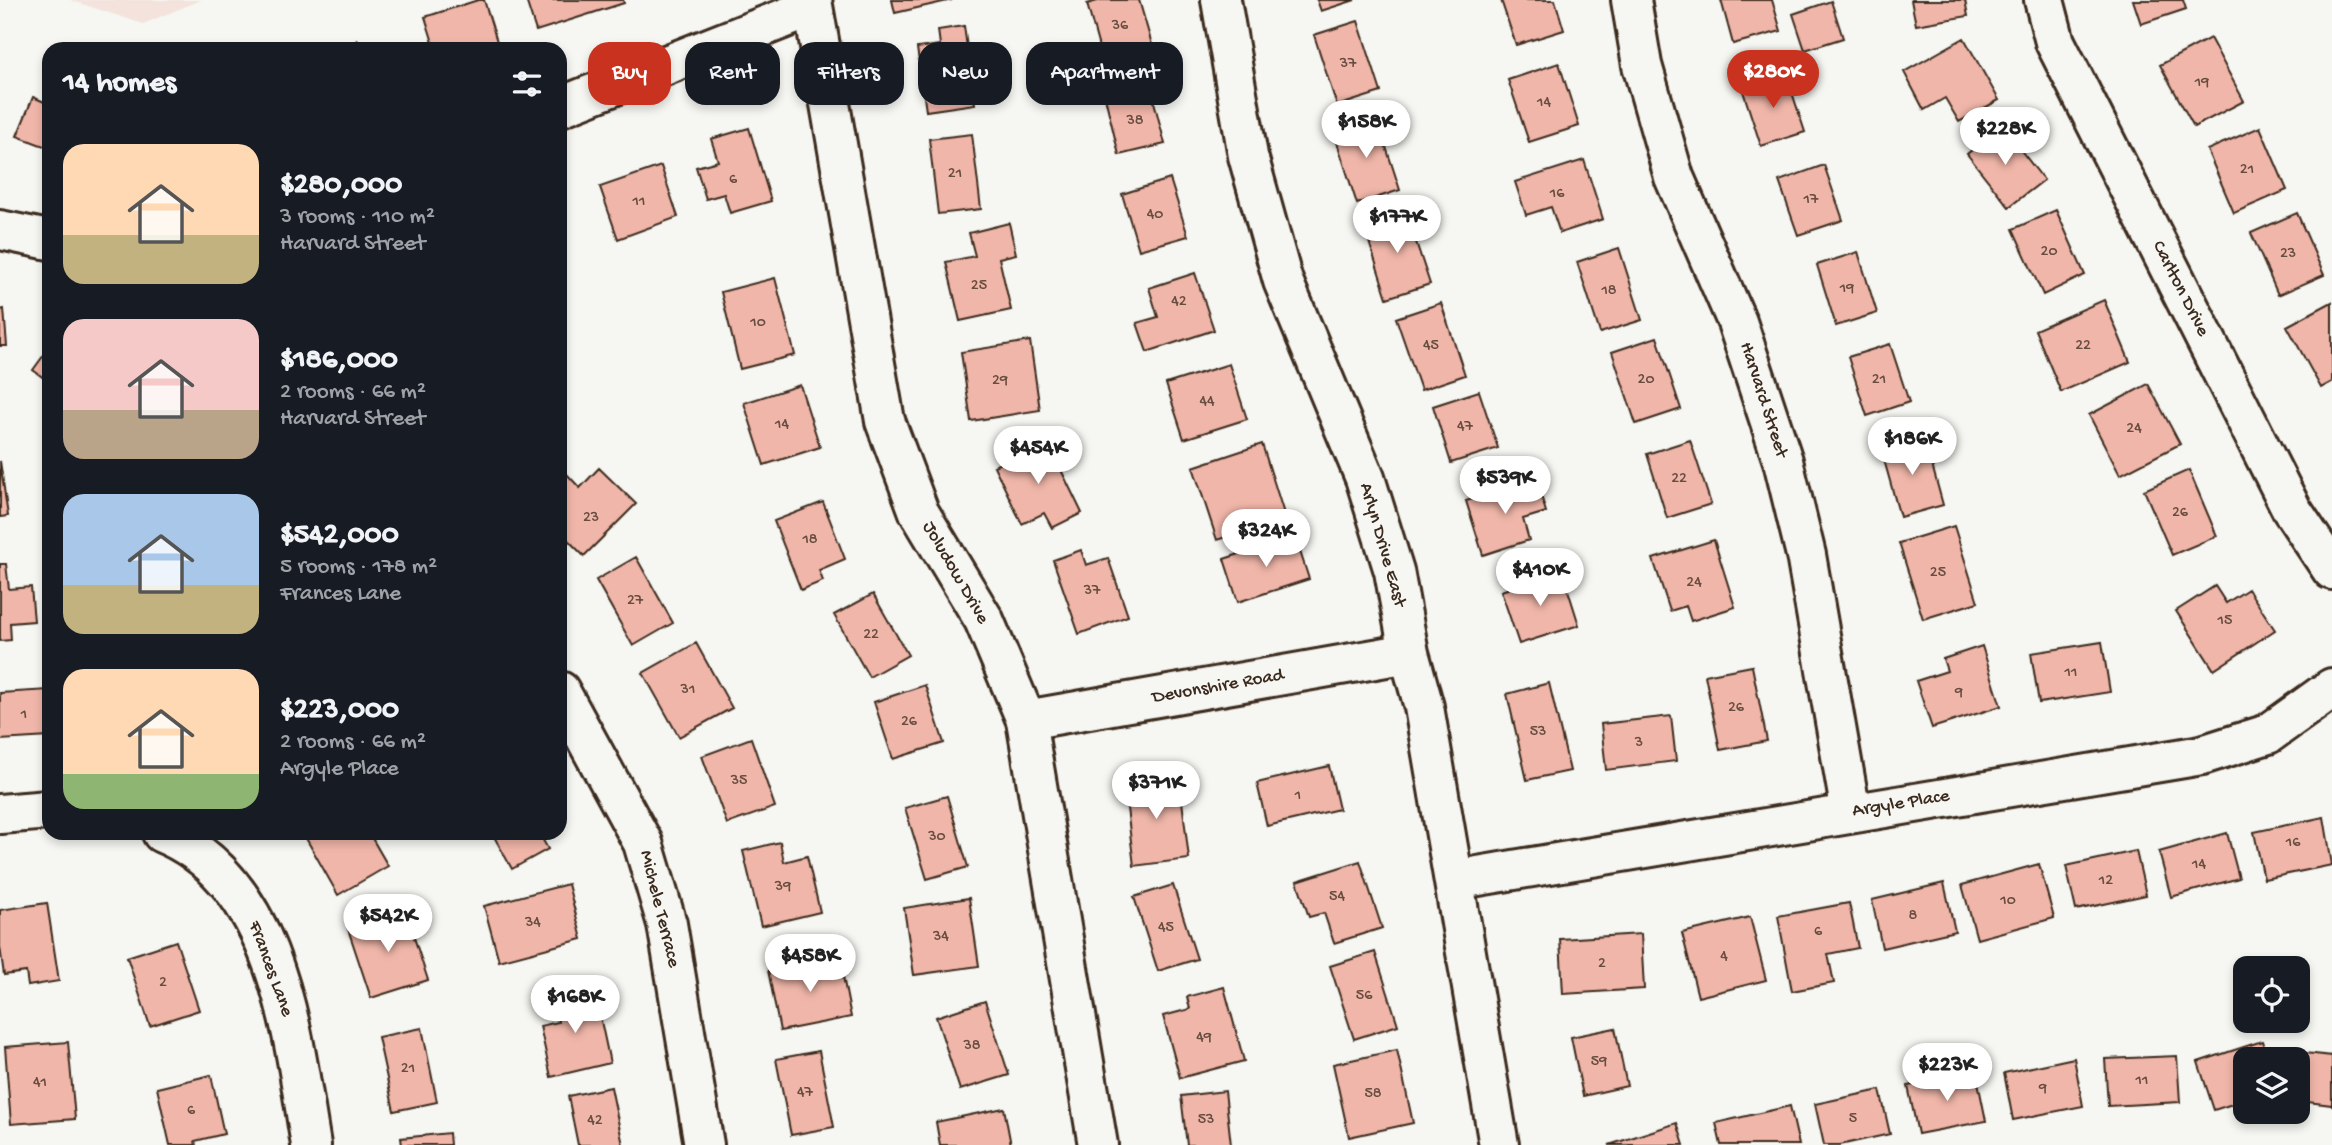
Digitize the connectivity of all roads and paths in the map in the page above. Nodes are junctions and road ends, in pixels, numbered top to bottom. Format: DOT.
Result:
graph roads {
  1 [pos="1221,0"];
  2 [pos="1631,0"];
  3 [pos="2043,0"];
  4 [pos="812,4"];
  5 [pos="567,104"];
  6 [pos="0,230"];
  7 [pos="42,239"];
  8 [pos="2332,570"];
  9 [pos="1409,653"];
  10 [pos="2332,688"];
  11 [pos="567,704"];
  12 [pos="1026,720"];
  13 [pos="42,811"];
  14 [pos="1851,813"];
  15 [pos="0,814"];
  16 [pos="179,840"];
  17 [pos="1454,880"];
  18 [pos="311,1145"];
  19 [pos="704,1145"];
  20 [pos="1098,1145"];
  21 [pos="1499,1145"];
  1 -- 9 [label="street, Arlyn Drive East"];
  2 -- 14 [label="street, Harvard Street"];
  3 -- 8 [label="street, Carlton Drive"];
  4 -- 5 [label="street"];
  4 -- 12 [label="street, Joludow Drive"];
  6 -- 7 [label="street"];
  9 -- 12 [label="street, Devonshire Road"];
  9 -- 17 [label="street, Arlyn Drive East"];
  10 -- 14 [label="street, Argyle Place"];
  11 -- 19 [label="street, Michele Terrace"];
  12 -- 20 [label="street, Joludow Drive"];
  13 -- 15 [label="street"];
  14 -- 17 [label="street, Argyle Place"];
  16 -- 18 [label="street, Frances Lane"];
  17 -- 21 [label="street, Arlyn Drive East"];
}
